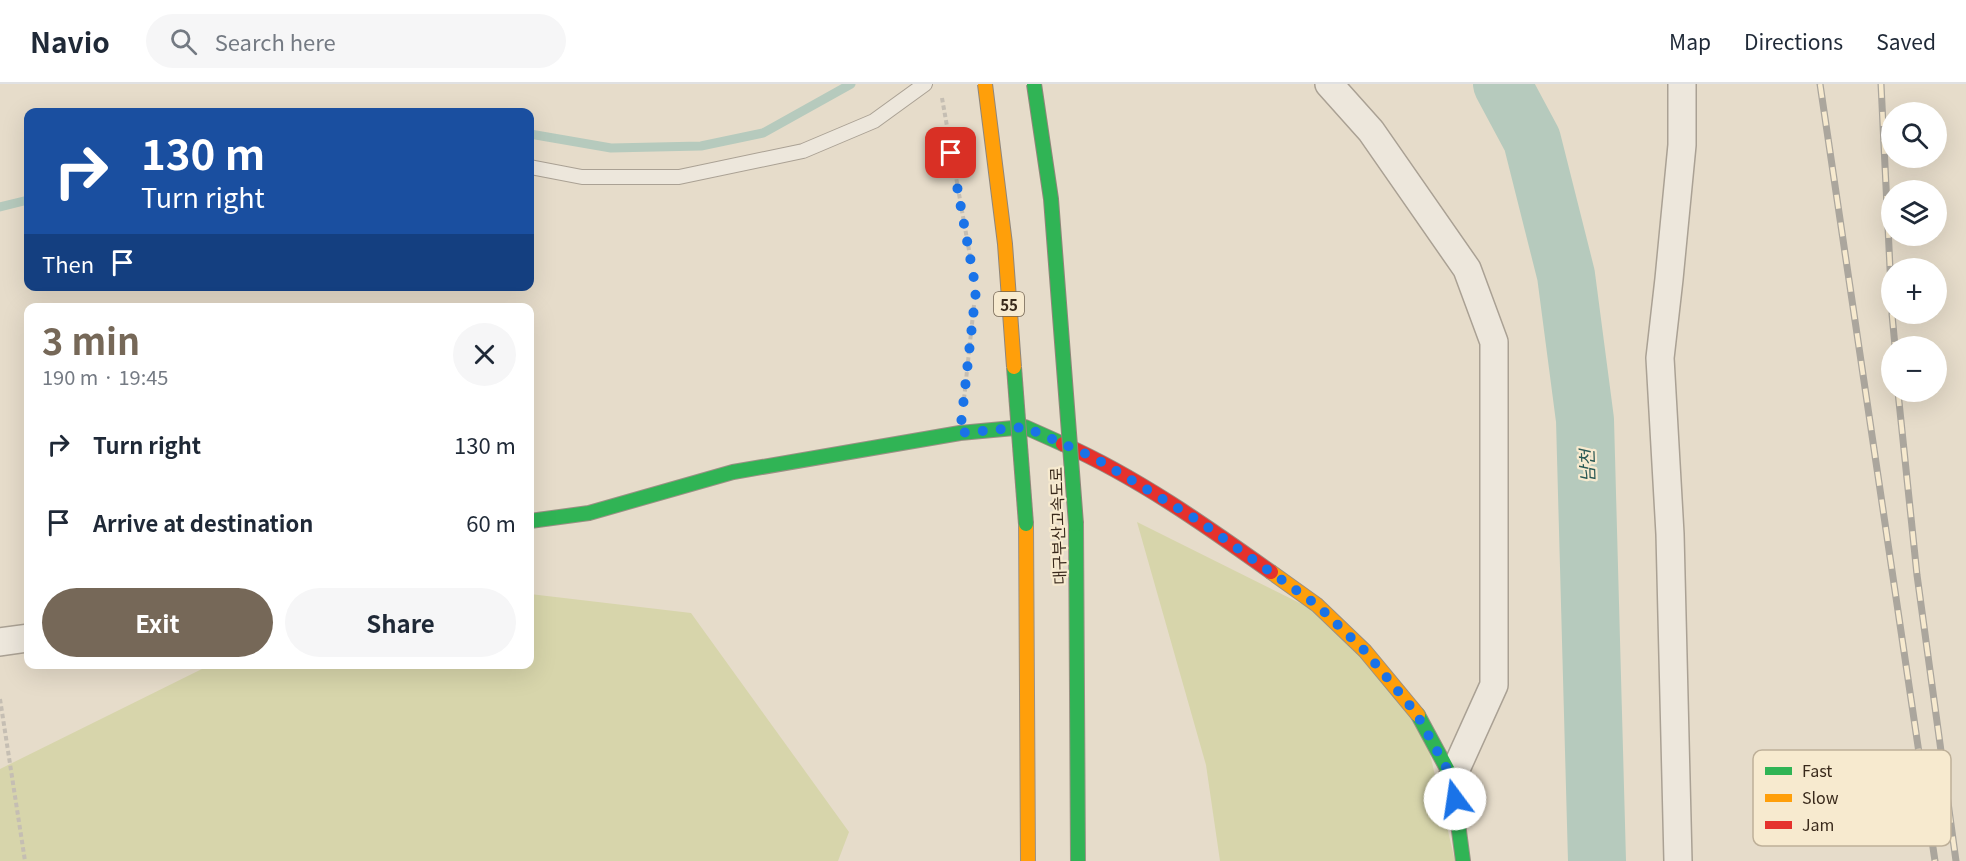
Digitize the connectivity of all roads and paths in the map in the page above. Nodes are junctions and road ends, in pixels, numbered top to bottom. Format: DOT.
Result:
graph roads {
  1 [pos="925,84"];
  2 [pos="985,84"];
  3 [pos="1034,84"];
  4 [pos="1329,84"];
  5 [pos="1682,84"];
  6 [pos="941,95"];
  7 [pos="534,168"];
  8 [pos="972,267"];
  9 [pos="975,301"];
  10 [pos="960,433"];
  11 [pos="534,520"];
  12 [pos="24,639"];
  13 [pos="0,642"];
  14 [pos="0,699"];
  15 [pos="1452,778"];
  16 [pos="25,861"];
  17 [pos="1028,861"];
  18 [pos="1078,861"];
  19 [pos="1463,861"];
  20 [pos="1678,861"];
  1 -- 7 [label="lane"];
  2 -- 17 [label="main road, 대구부산고속도로 / 55, bridge"];
  3 -- 18 [label="main road, 대구부산고속도로, bridge"];
  4 -- 15 [label="street"];
  5 -- 20 [label="street"];
  6 -- 8 [label="path"];
  9 -- 10 [label="path"];
  10 -- 11 [label="main road"];
  10 -- 15 [label="main road"];
  12 -- 13 [label="street"];
  14 -- 16 [label="path"];
  15 -- 19 [label="main road"];
}
